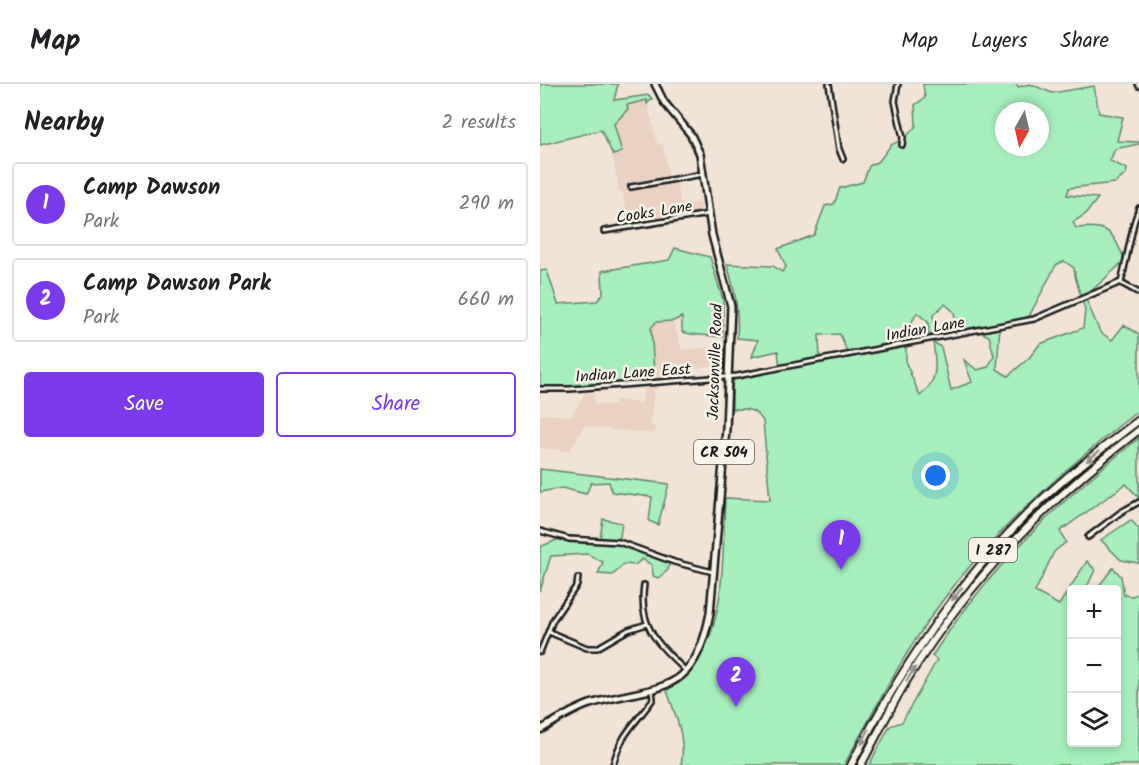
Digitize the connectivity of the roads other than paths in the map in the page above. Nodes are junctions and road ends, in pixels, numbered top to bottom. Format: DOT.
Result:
graph roads {
  1 [pos="655,84"];
  2 [pos="829,84"];
  3 [pos="898,84"];
  4 [pos="902,145"];
  5 [pos="843,159"];
  6 [pos="703,174"];
  7 [pos="631,187"];
  8 [pos="1139,208"];
  9 [pos="709,214"];
  10 [pos="604,231"];
  11 [pos="1121,282"];
  12 [pos="1139,293"];
  13 [pos="728,377"];
  14 [pos="540,389"];
  15 [pos="1139,420"];
  16 [pos="1139,430"];
  17 [pos="1139,503"];
  18 [pos="540,531"];
  19 [pos="1088,537"];
  20 [pos="714,572"];
  21 [pos="578,578"];
  22 [pos="644,585"];
  23 [pos="646,624"];
  24 [pos="549,632"];
  25 [pos="540,652"];
  26 [pos="686,671"];
  27 [pos="652,690"];
  28 [pos="540,730"];
  29 [pos="613,765"];
  30 [pos="850,765"];
  31 [pos="861,765"];
  1 -- 6 [label="main road, Jacksonville Road / CR 504"];
  2 -- 5 [label="street"];
  3 -- 4 [label="street"];
  6 -- 7 [label="street"];
  6 -- 9 [label="main road, Jacksonville Road / CR 504"];
  8 -- 11 [label="street"];
  9 -- 10 [label="street, Cooks Lane"];
  9 -- 13 [label="main road, Jacksonville Road / CR 504"];
  11 -- 12 [label="street"];
  11 -- 13 [label="street, Indian Lane"];
  13 -- 14 [label="street, Indian Lane East"];
  13 -- 20 [label="main road, Jacksonville Road / CR 504"];
  15 -- 30 [label="highway, I 287, one-way"];
  31 -- 16 [label="highway, I 287, one-way"];
  17 -- 19 [label="street"];
  18 -- 20 [label="street"];
  20 -- 26 [label="main road, Jacksonville Road / CR 504"];
  21 -- 24 [label="street"];
  22 -- 23 [label="street"];
  23 -- 24 [label="street"];
  23 -- 26 [label="street"];
  24 -- 25 [label="street"];
  26 -- 27 [label="main road, Jacksonville Road / CR 504"];
  27 -- 28 [label="main road, Jacksonville Road / CR 504"];
  27 -- 29 [label="street"];
}
